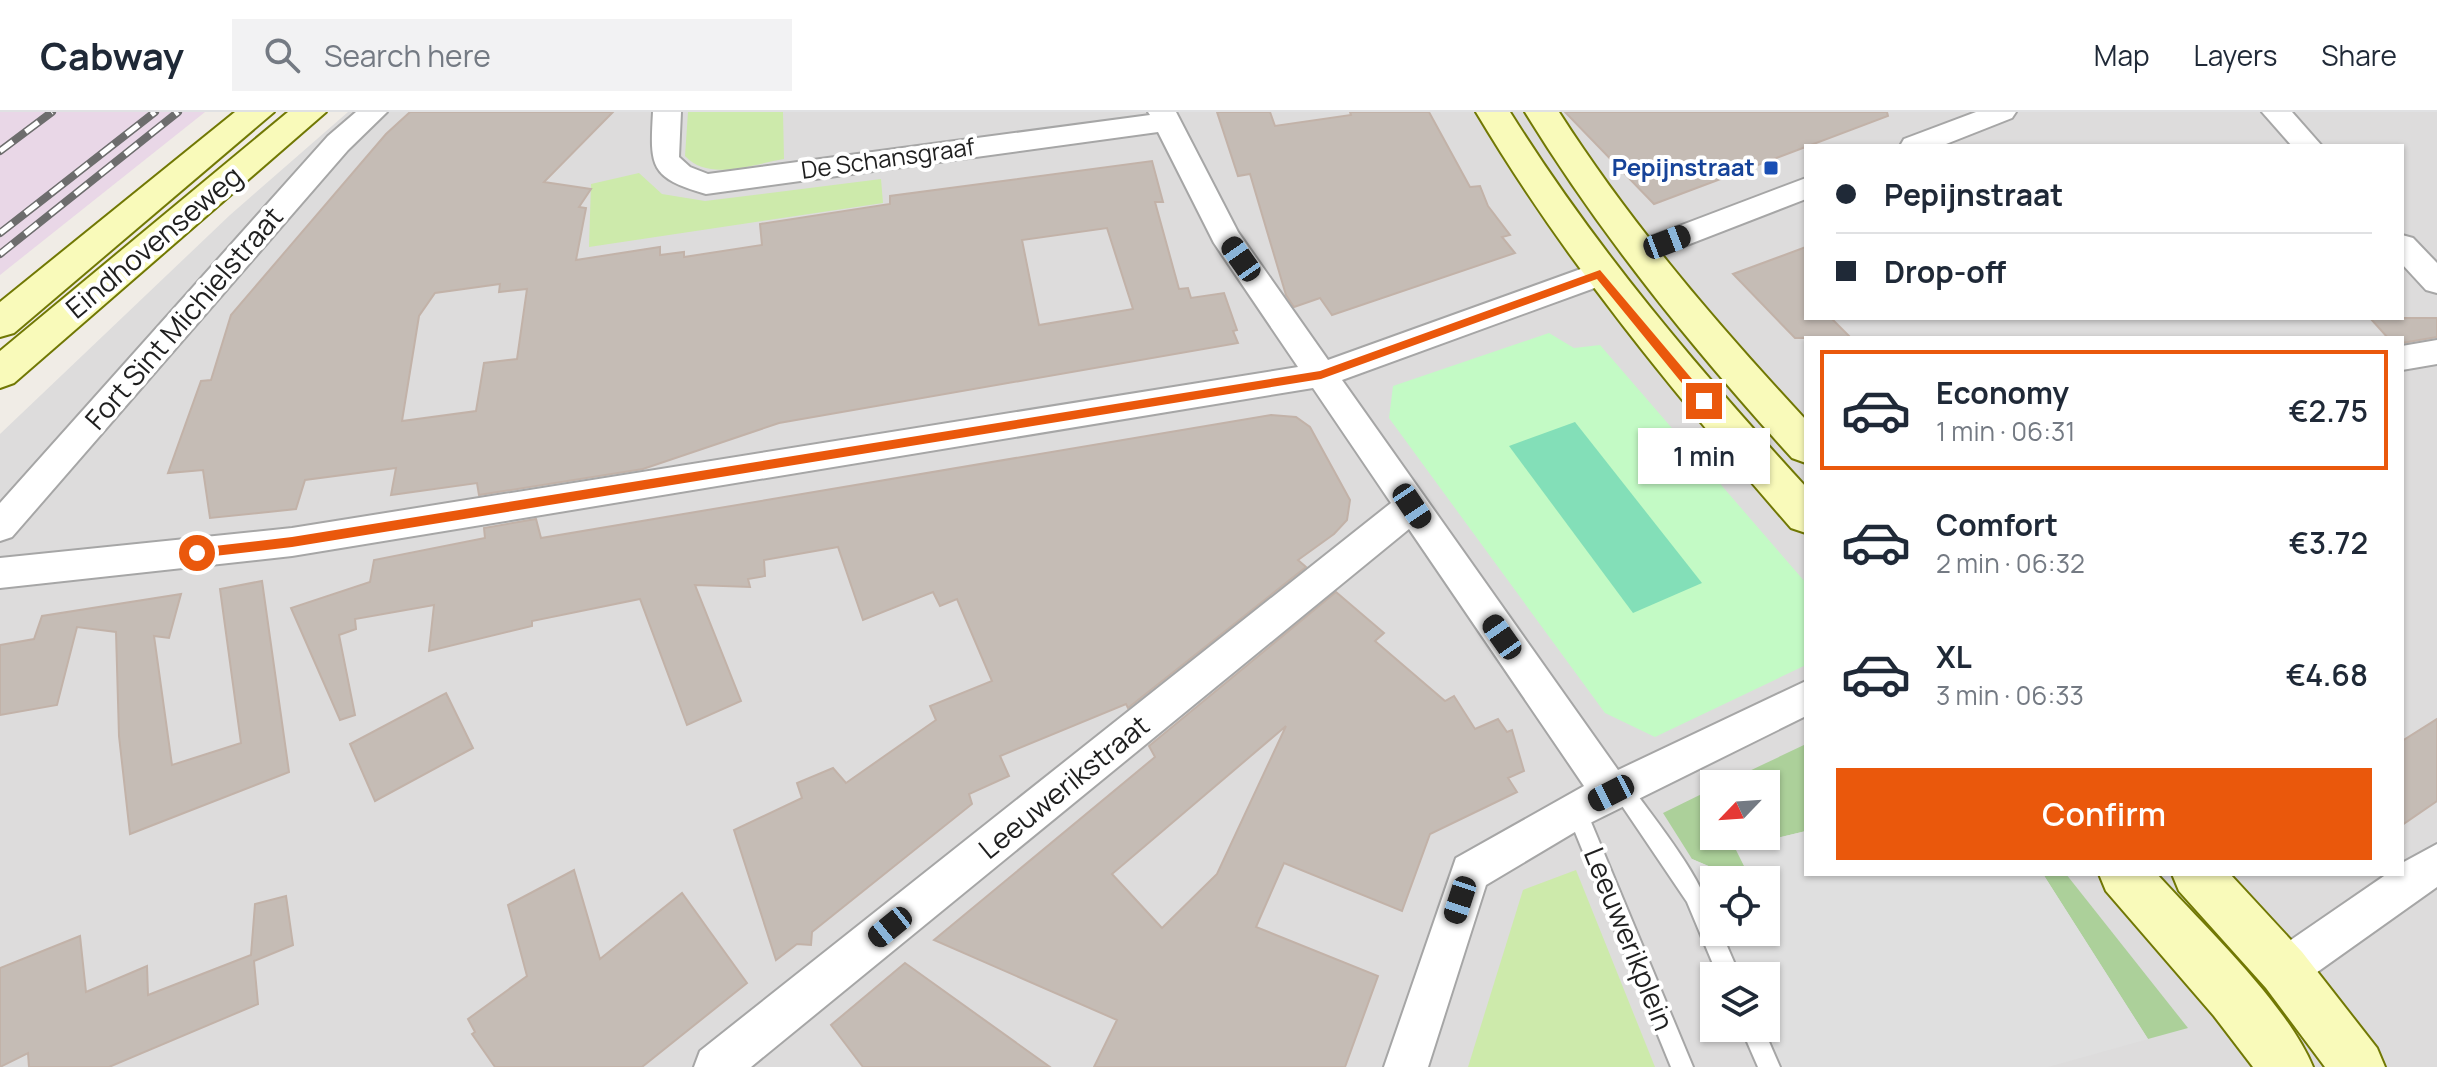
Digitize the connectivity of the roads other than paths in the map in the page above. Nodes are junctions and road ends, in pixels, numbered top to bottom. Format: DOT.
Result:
graph roads {
  1 [pos="257,112"];
  2 [pos="309,112"];
  3 [pos="373,112"];
  4 [pos="667,112"];
  5 [pos="1493,112"];
  6 [pos="1542,112"];
  7 [pos="2002,112"];
  8 [pos="2276,112"];
  9 [pos="1163,117"];
  10 [pos="1919,144"];
  11 [pos="2306,144"];
  12 [pos="1804,189"];
  13 [pos="2404,247"];
  14 [pos="1640,252"];
  15 [pos="1600,274"];
  16 [pos="2437,282"];
  17 [pos="0,323"];
  18 [pos="2437,352"];
  19 [pos="2404,358"];
  20 [pos="0,373"];
  21 [pos="1321,375"];
  22 [pos="1804,445"];
  23 [pos="1412,506"];
  24 [pos="1804,514"];
  25 [pos="0,527"];
  26 [pos="0,573"];
  27 [pos="1804,699"];
  28 [pos="1603,797"];
  29 [pos="2437,863"];
  30 [pos="2126,876"];
  31 [pos="2199,876"];
  32 [pos="1723,962"];
  33 [pos="2284,970"];
  34 [pos="1758,1042"];
  35 [pos="716,1067"];
  36 [pos="1406,1067"];
  37 [pos="1682,1067"];
  38 [pos="1769,1067"];
  39 [pos="2286,1067"];
  40 [pos="2358,1067"];
  1 -- 17 [label="street, Eindhovenseweg"];
  2 -- 20 [label="street, Eindhovenseweg"];
  3 -- 25 [label="street, Fort Sint Michielstraat"];
  4 -- 9 [label="street, De Schansgraaf"];
  5 -- 15 [label="street"];
  6 -- 14 [label="street"];
  7 -- 10 [label="street"];
  8 -- 11 [label="street"];
  9 -- 21 [label="street"];
  12 -- 14 [label="street"];
  13 -- 16 [label="street"];
  14 -- 15 [label="street"];
  14 -- 22 [label="street"];
  15 -- 21 [label="street"];
  15 -- 24 [label="street"];
  18 -- 19 [label="street"];
  21 -- 23 [label="street"];
  21 -- 26 [label="street"];
  23 -- 28 [label="street"];
  23 -- 35 [label="street, Leeuwerikstraat"];
  27 -- 28 [label="street"];
  28 -- 32 [label="lane"];
  28 -- 36 [label="street"];
  28 -- 37 [label="lane, Leeuwerikplein"];
  29 -- 33 [label="street"];
  30 -- 39 [label="street"];
  31 -- 33 [label="street"];
  33 -- 40 [label="street"];
  34 -- 38 [label="lane"];
}
